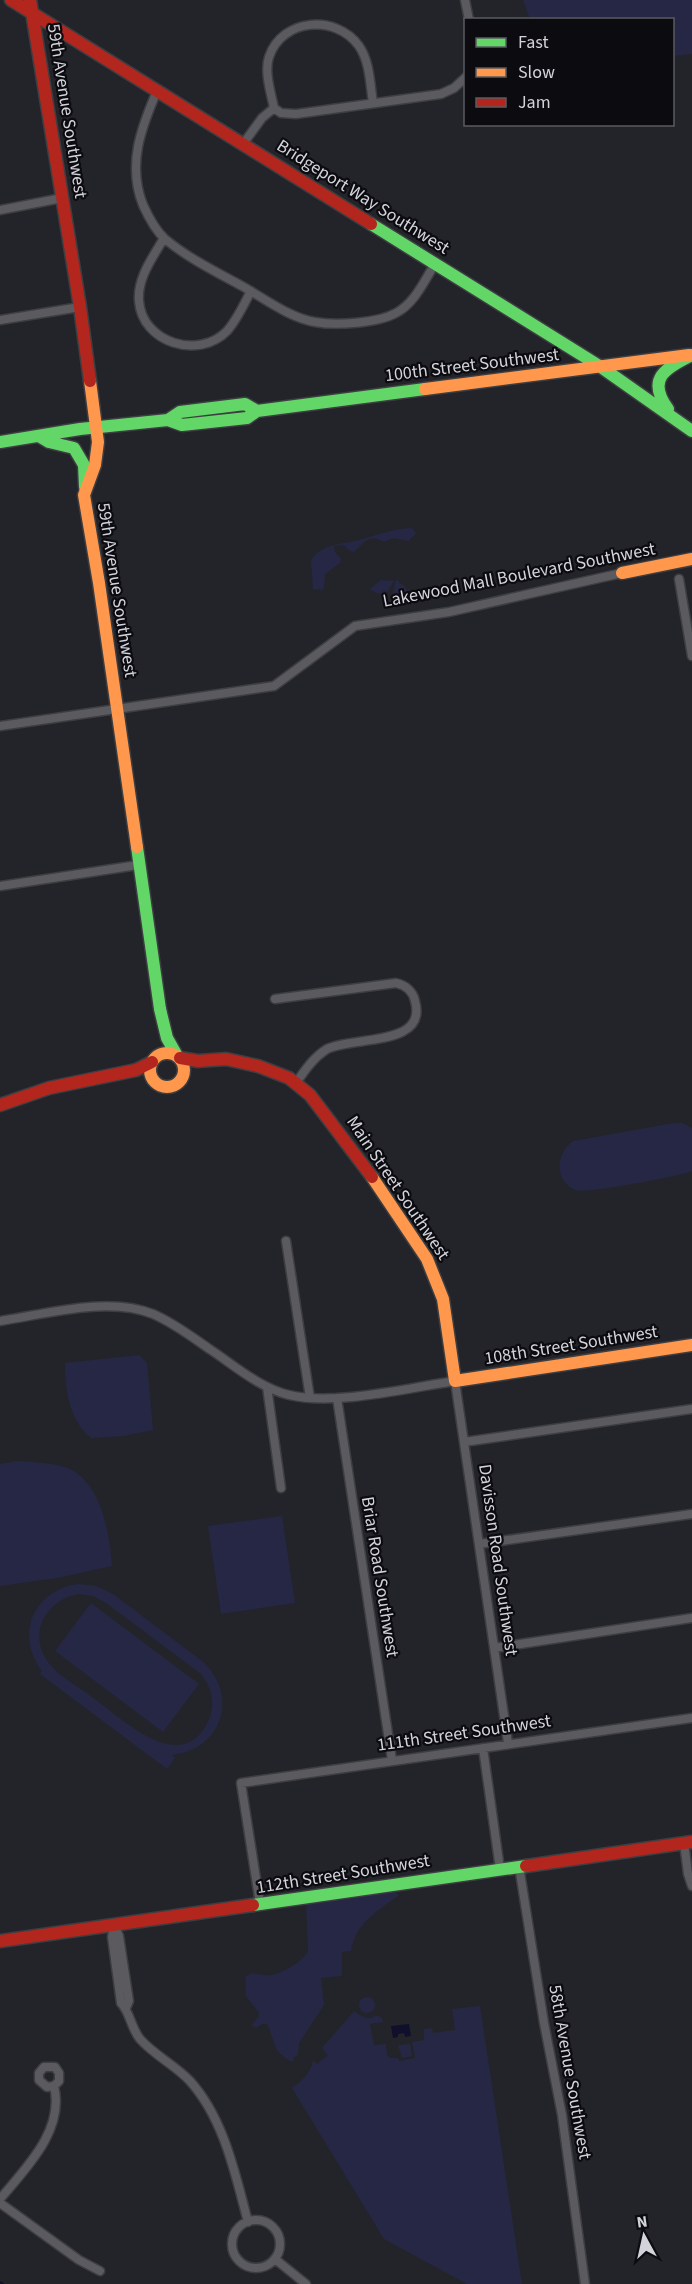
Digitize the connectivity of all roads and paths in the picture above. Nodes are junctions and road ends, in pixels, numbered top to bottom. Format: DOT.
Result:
graph roads {
  1 [pos="11,0"];
  2 [pos="30,0"];
  3 [pos="465,0"];
  4 [pos="34,15"];
  5 [pos="469,18"];
  6 [pos="464,78"];
  7 [pos="157,91"];
  8 [pos="373,104"];
  9 [pos="274,108"];
  10 [pos="243,144"];
  11 [pos="62,198"];
  12 [pos="0,210"];
  13 [pos="164,238"];
  14 [pos="435,264"];
  15 [pos="251,291"];
  16 [pos="80,307"];
  17 [pos="0,320"];
  18 [pos="692,355"];
  19 [pos="601,367"];
  20 [pos="96,428"];
  21 [pos="687,428"];
  22 [pos="39,436"];
  23 [pos="0,442"];
  24 [pos="84,495"];
  25 [pos="692,559"];
  26 [pos="622,573"];
  27 [pos="679,579"];
  28 [pos="690,631"];
  29 [pos="692,656"];
  30 [pos="116,708"];
  31 [pos="0,726"];
  32 [pos="138,865"];
  33 [pos="0,886"];
  34 [pos="275,999"];
  35 [pos="160,1009"];
  36 [pos="178,1056"];
  37 [pos="155,1059"];
  38 [pos="245,1063"];
  39 [pos="183,1078"];
  40 [pos="92,1080"];
  41 [pos="153,1081"];
  42 [pos="296,1083"];
  43 [pos="0,1105"];
  44 [pos="286,1240"];
  45 [pos="0,1321"];
  46 [pos="692,1345"];
  47 [pos="455,1381"];
  48 [pos="267,1387"];
  49 [pos="310,1398"];
  50 [pos="337,1398"];
  51 [pos="692,1409"];
  52 [pos="465,1442"];
  53 [pos="281,1488"];
  54 [pos="692,1514"];
  55 [pos="479,1544"];
  56 [pos="692,1618"];
  57 [pos="494,1648"];
  58 [pos="692,1718"];
  59 [pos="508,1743"];
  60 [pos="483,1748"];
  61 [pos="392,1760"];
  62 [pos="688,1842"];
  63 [pos="519,1866"];
  64 [pos="500,1869"];
  65 [pos="692,1886"];
  66 [pos="260,1904"];
  67 [pos="114,1925"];
  68 [pos="0,1941"];
  69 [pos="54,2086"];
  70 [pos="0,2201"];
  71 [pos="248,2222"];
  72 [pos="275,2259"];
  73 [pos="100,2271"];
  74 [pos="306,2284"];
  75 [pos="585,2284"];
  1 -- 4 [label="street, Bridgeport Way Southwest"];
  2 -- 4 [label="street, 59th Avenue Southwest"];
  3 -- 5 [label="street"];
  4 -- 7 [label="street, Bridgeport Way Southwest"];
  4 -- 11 [label="street, 59th Avenue Southwest"];
  6 -- 8 [label="street"];
  7 -- 10 [label="street, Bridgeport Way Southwest"];
  7 -- 13 [label="street"];
  8 -- 9 [label="street"];
  8 -- 9 [label="street"];
  9 -- 10 [label="street"];
  10 -- 14 [label="street, Bridgeport Way Southwest"];
  11 -- 12 [label="street"];
  11 -- 16 [label="street, 59th Avenue Southwest"];
  13 -- 15 [label="street"];
  13 -- 15 [label="street"];
  14 -- 15 [label="street"];
  14 -- 19 [label="street, Bridgeport Way Southwest"];
  16 -- 17 [label="street"];
  16 -- 20 [label="street, 59th Avenue Southwest"];
  18 -- 19 [label="street, 100th Street Southwest"];
  18 -- 21 [label="street"];
  19 -- 20 [label="street, 100th Street Southwest"];
  19 -- 21 [label="street, Bridgeport Way Southwest"];
  20 -- 22 [label="street, 100th Street Southwest"];
  20 -- 24 [label="street, 59th Avenue Southwest"];
  22 -- 23 [label="street, 100th Street Southwest"];
  22 -- 24 [label="street"];
  24 -- 30 [label="street, 59th Avenue Southwest"];
  25 -- 26 [label="street, Lakewood Mall Boulevard Southwest"];
  26 -- 30 [label="street, Lakewood Mall Boulevard Southwest"];
  27 -- 28 [label="street"];
  28 -- 29 [label="street"];
  30 -- 31 [label="street, Lakewood Mall Boulevard Southwest"];
  30 -- 32 [label="street, 59th Avenue Southwest"];
  32 -- 33 [label="street"];
  32 -- 35 [label="street, 59th Avenue Southwest"];
  34 -- 42 [label="street"];
  35 -- 36 [label="street, 59th Avenue Southwest"];
  35 -- 37 [label="street, 59th Avenue Southwest"];
  36 -- 37 [label="street"];
  36 -- 38 [label="street, Main Street Southwest"];
  36 -- 39 [label="street"];
  37 -- 40 [label="street"];
  37 -- 41 [label="street"];
  38 -- 39 [label="street, Main Street Southwest"];
  38 -- 42 [label="street, Main Street Southwest"];
  39 -- 41 [label="street"];
  40 -- 41 [label="street"];
  40 -- 43 [label="street"];
  42 -- 47 [label="street, Main Street Southwest"];
  44 -- 49 [label="street"];
  45 -- 48 [label="street"];
  46 -- 47 [label="street, 108th Street Southwest"];
  47 -- 50 [label="street"];
  47 -- 52 [label="street, Davisson Road Southwest"];
  48 -- 49 [label="street"];
  48 -- 53 [label="street"];
  49 -- 50 [label="street"];
  50 -- 61 [label="street, Briar Road Southwest"];
  51 -- 52 [label="street"];
  52 -- 55 [label="street, Davisson Road Southwest"];
  54 -- 55 [label="street"];
  55 -- 57 [label="street, Davisson Road Southwest"];
  56 -- 57 [label="street"];
  57 -- 59 [label="street, Davisson Road Southwest"];
  58 -- 59 [label="street, 111th Street Southwest"];
  59 -- 60 [label="street, 111th Street Southwest"];
  60 -- 61 [label="street, 111th Street Southwest"];
  60 -- 64 [label="street"];
  61 -- 66 [label="street, 111th Street Southwest"];
  62 -- 63 [label="street, 112th Street Southwest"];
  62 -- 65 [label="street"];
  63 -- 64 [label="street, 112th Street Southwest"];
  63 -- 75 [label="street, 58th Avenue Southwest"];
  64 -- 66 [label="street, 112th Street Southwest"];
  66 -- 67 [label="street, 112th Street Southwest"];
  67 -- 68 [label="street, 112th Street Southwest"];
  67 -- 71 [label="street"];
  69 -- 70 [label="street"];
  70 -- 73 [label="street"];
  71 -- 72 [label="street"];
  71 -- 72 [label="street"];
  72 -- 74 [label="street"];
}
